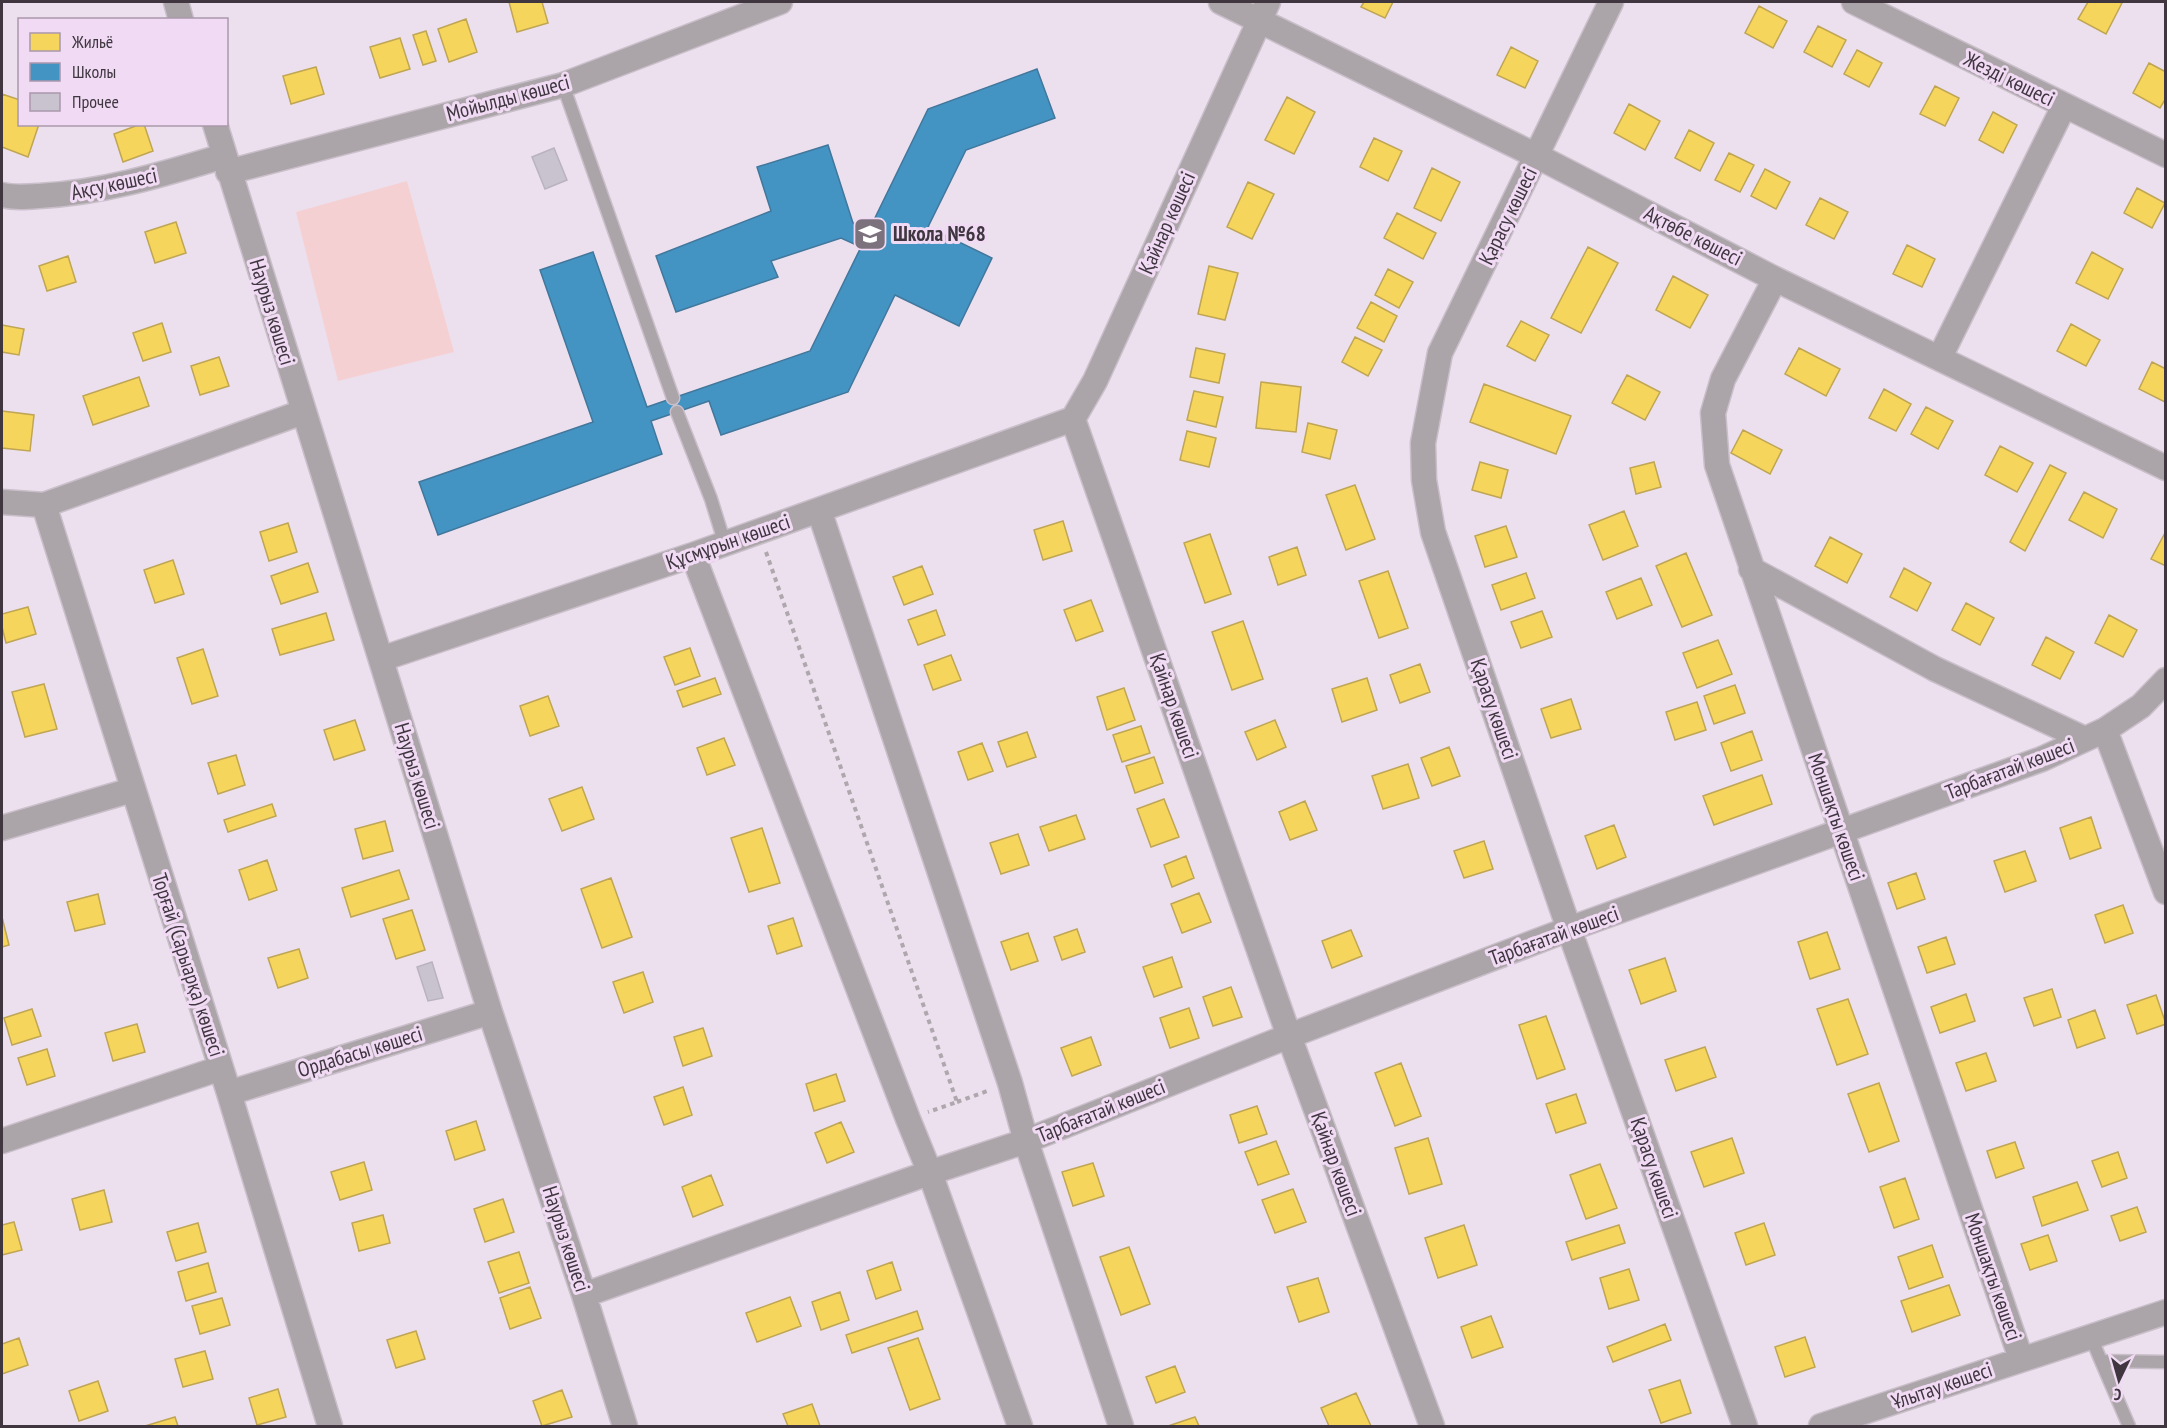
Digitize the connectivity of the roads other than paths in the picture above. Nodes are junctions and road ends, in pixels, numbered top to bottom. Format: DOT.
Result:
graph roads {
  1 [pos="176,2"];
  2 [pos="780,2"];
  3 [pos="1221,2"];
  4 [pos="1611,2"];
  5 [pos="1854,2"];
  6 [pos="1263,11"];
  7 [pos="180,18"];
  8 [pos="563,85"];
  9 [pos="2064,106"];
  10 [pos="215,126"];
  11 [pos="2166,155"];
  12 [pos="1537,156"];
  13 [pos="226,164"];
  14 [pos="2,195"];
  15 [pos="1775,279"];
  16 [pos="1940,357"];
  17 [pos="673,398"];
  18 [pos="303,412"];
  19 [pos="677,412"];
  20 [pos="1073,419"];
  21 [pos="2166,468"];
  22 [pos="2,502"];
  23 [pos="44,505"];
  24 [pos="819,510"];
  25 [pos="725,544"];
  26 [pos="693,555"];
  27 [pos="1751,569"];
  28 [pos="381,658"];
  29 [pos="2166,680"];
  30 [pos="2095,735"];
  31 [pos="132,790"];
  32 [pos="2,828"];
  33 [pos="1841,832"];
  34 [pos="2166,892"];
  35 [pos="1569,929"];
  36 [pos="490,1012"];
  37 [pos="1289,1036"];
  38 [pos="221,1068"];
  39 [pos="229,1093"];
  40 [pos="2,1141"];
  41 [pos="1026,1141"];
  42 [pos="930,1173"];
  43 [pos="584,1295"];
  44 [pos="2166,1312"];
  45 [pos="2091,1337"];
  46 [pos="2022,1359"];
  47 [pos="2101,1361"];
  48 [pos="2166,1362"];
  49 [pos="330,1426"];
  50 [pos="625,1426"];
  51 [pos="1020,1426"];
  52 [pos="1121,1426"];
  53 [pos="1432,1426"];
  54 [pos="1745,1426"];
  55 [pos="1821,1426"];
  56 [pos="2129,1426"];
  1 -- 7 [label="street"];
  2 -- 8 [label="street, Мойылды көшесі"];
  3 -- 6 [label="street, Ақтөбе көшесі"];
  4 -- 12 [label="street, Қарасу көшесі"];
  5 -- 9 [label="street, Жезді көшесі"];
  6 -- 12 [label="street, Ақтөбе көшесі"];
  6 -- 20 [label="street, Қайнар көшесі"];
  8 -- 13 [label="street, Мойылды көшесі"];
  8 -- 17 [label="lane"];
  9 -- 11 [label="street, Жезді көшесі"];
  9 -- 16 [label="street"];
  10 -- 13 [label="street, Наурыз көшесі"];
  12 -- 15 [label="street, Ақтөбе көшесі"];
  12 -- 35 [label="street, Қарасу көшесі"];
  13 -- 14 [label="street, Ақсу көшесі"];
  13 -- 18 [label="street, Наурыз көшесі"];
  15 -- 16 [label="street, Ақтөбе көшесі"];
  15 -- 27 [label="street, Моншақты көшесі"];
  16 -- 21 [label="street, Ақтөбе көшесі"];
  18 -- 23 [label="street"];
  18 -- 28 [label="street, Наурыз көшесі"];
  19 -- 25 [label="lane"];
  20 -- 24 [label="street, Құсмұрын көшесі"];
  20 -- 37 [label="street, Қайнар көшесі"];
  22 -- 23 [label="street"];
  23 -- 31 [label="street, Торғай (Сарыарқа) көшесі"];
  24 -- 25 [label="street, Құсмұрын көшесі"];
  24 -- 41 [label="street"];
  25 -- 26 [label="street, Құсмұрын көшесі"];
  26 -- 28 [label="street, Құсмұрын көшесі"];
  26 -- 42 [label="street"];
  27 -- 30 [label="street"];
  27 -- 33 [label="street, Моншақты көшесі"];
  28 -- 36 [label="street, Наурыз көшесі"];
  29 -- 30 [label="street, Тарбағатай көшесі"];
  30 -- 33 [label="street, Тарбағатай көшесі"];
  30 -- 34 [label="street"];
  31 -- 32 [label="street"];
  31 -- 38 [label="street, Торғай (Сарыарқа) көшесі"];
  33 -- 35 [label="street, Тарбағатай көшесі"];
  33 -- 46 [label="street, Моншақты көшесі"];
  35 -- 37 [label="street, Тарбағатай көшесі"];
  35 -- 54 [label="street, Қарасу көшесі"];
  36 -- 39 [label="street, Ордабасы көшесі"];
  36 -- 43 [label="street, Наурыз көшесі"];
  37 -- 41 [label="street, Тарбағатай көшесі"];
  37 -- 53 [label="street, Қайнар көшесі"];
  38 -- 39 [label="street, Торғай (Сарыарқа) көшесі"];
  38 -- 40 [label="street"];
  39 -- 49 [label="street, Торғай (Сарыарқа) көшесі"];
  41 -- 42 [label="street, Тарбағатай көшесі"];
  41 -- 52 [label="street"];
  42 -- 43 [label="street, Тарбағатай көшесі"];
  42 -- 51 [label="street"];
  43 -- 50 [label="street, Наурыз көшесі"];
  44 -- 45 [label="street, Ұлытау көшесі"];
  45 -- 46 [label="street, Ұлытау көшесі"];
  45 -- 47 [label="lane"];
  46 -- 55 [label="street, Ұлытау көшесі"];
  47 -- 48 [label="lane"];
  47 -- 56 [label="lane"];
}
